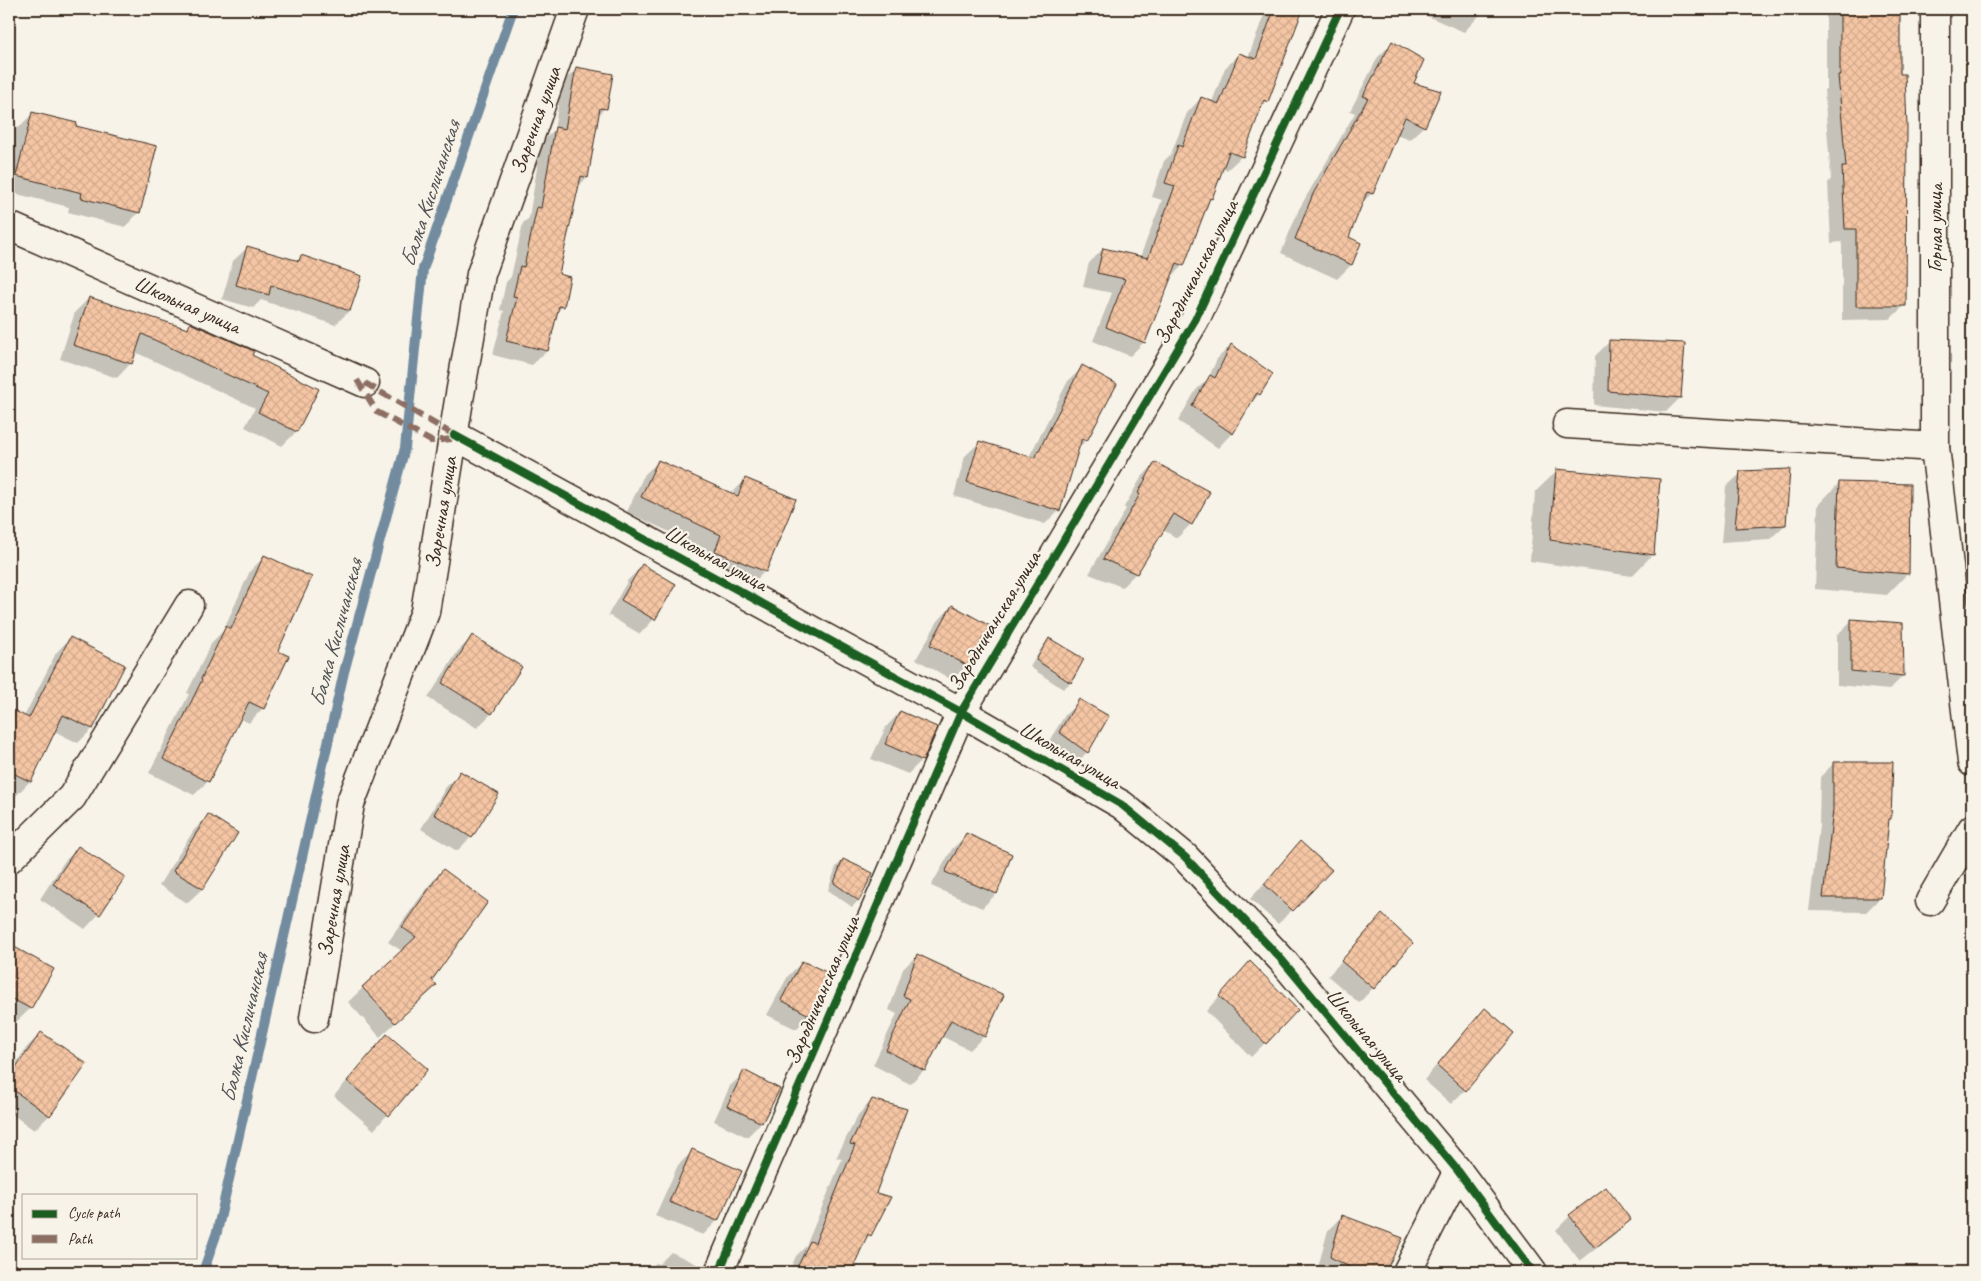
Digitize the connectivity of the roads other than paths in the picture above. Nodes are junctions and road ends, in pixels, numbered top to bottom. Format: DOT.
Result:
graph roads {
  1 [pos="575,9"];
  2 [pos="1340,9"];
  3 [pos="1935,9"];
  4 [pos="9,226"];
  5 [pos="365,384"];
  6 [pos="1567,424"];
  7 [pos="454,435"];
  8 [pos="1935,447"];
  9 [pos="189,605"];
  10 [pos="961,712"];
  11 [pos="1972,762"];
  12 [pos="1972,829"];
  13 [pos="9,859"];
  14 [pos="1930,901"];
  15 [pos="314,1018"];
  16 [pos="1458,1171"];
  17 [pos="719,1272"];
  18 [pos="1407,1272"];
  19 [pos="1533,1272"];
  1 -- 7 [label="street, Заречная улица"];
  2 -- 10 [label="street, Зародничанская улица"];
  3 -- 8 [label="street, Горная улица"];
  4 -- 5 [label="street, Школьная улица"];
  6 -- 8 [label="street"];
  7 -- 10 [label="street, Школьная улица"];
  7 -- 15 [label="street, Заречная улица"];
  8 -- 11 [label="street, Горная улица"];
  9 -- 13 [label="street"];
  10 -- 16 [label="street, Школьная улица"];
  10 -- 17 [label="street, Зародничанская улица"];
  12 -- 14 [label="street"];
  16 -- 18 [label="street"];
  16 -- 19 [label="street, Школьная улица"];
}
